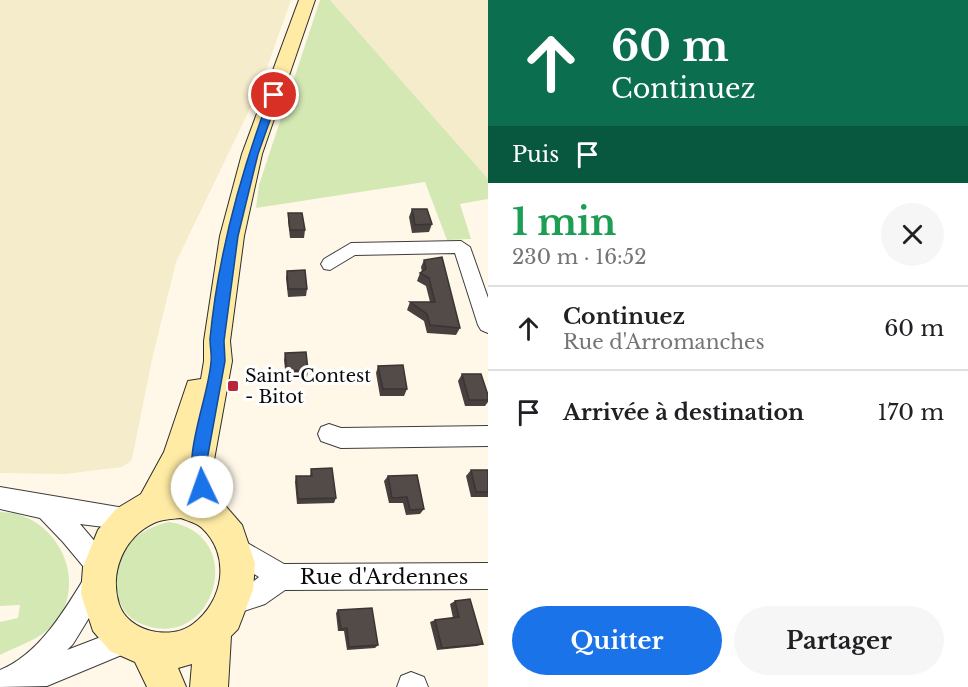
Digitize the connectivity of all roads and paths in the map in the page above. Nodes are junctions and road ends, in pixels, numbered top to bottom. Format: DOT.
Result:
graph roads {
  1 [pos="307,0"];
  2 [pos="330,264"];
  3 [pos="488,325"];
  4 [pos="217,341"];
  5 [pos="329,434"];
  6 [pos="488,436"];
  7 [pos="0,498"];
  8 [pos="46,508"];
  9 [pos="141,512"];
  10 [pos="210,512"];
  11 [pos="235,548"];
  12 [pos="99,573"];
  13 [pos="488,576"];
  14 [pos="281,577"];
  15 [pos="223,617"];
  16 [pos="137,644"];
  17 [pos="29,672"];
  18 [pos="0,684"];
  19 [pos="168,687"];
  20 [pos="209,687"];
  1 -- 4 [label="main road"];
  2 -- 3 [label="street"];
  4 -- 9 [label="main road"];
  4 -- 10 [label="main road"];
  5 -- 6 [label="street"];
  7 -- 8 [label="street"];
  8 -- 9 [label="street"];
  8 -- 12 [label="street"];
  9 -- 10 [label="main road"];
  9 -- 12 [label="main road"];
  10 -- 11 [label="main road"];
  11 -- 14 [label="street, Rue d'Ardennes"];
  11 -- 15 [label="main road"];
  12 -- 16 [label="main road"];
  12 -- 17 [label="street"];
  13 -- 14 [label="street, Rue d'Ardennes"];
  14 -- 15 [label="street, Rue d'Ardennes"];
  15 -- 16 [label="main road"];
  15 -- 20 [label="main road"];
  16 -- 17 [label="street"];
  16 -- 19 [label="main road"];
  17 -- 18 [label="street"];
}
